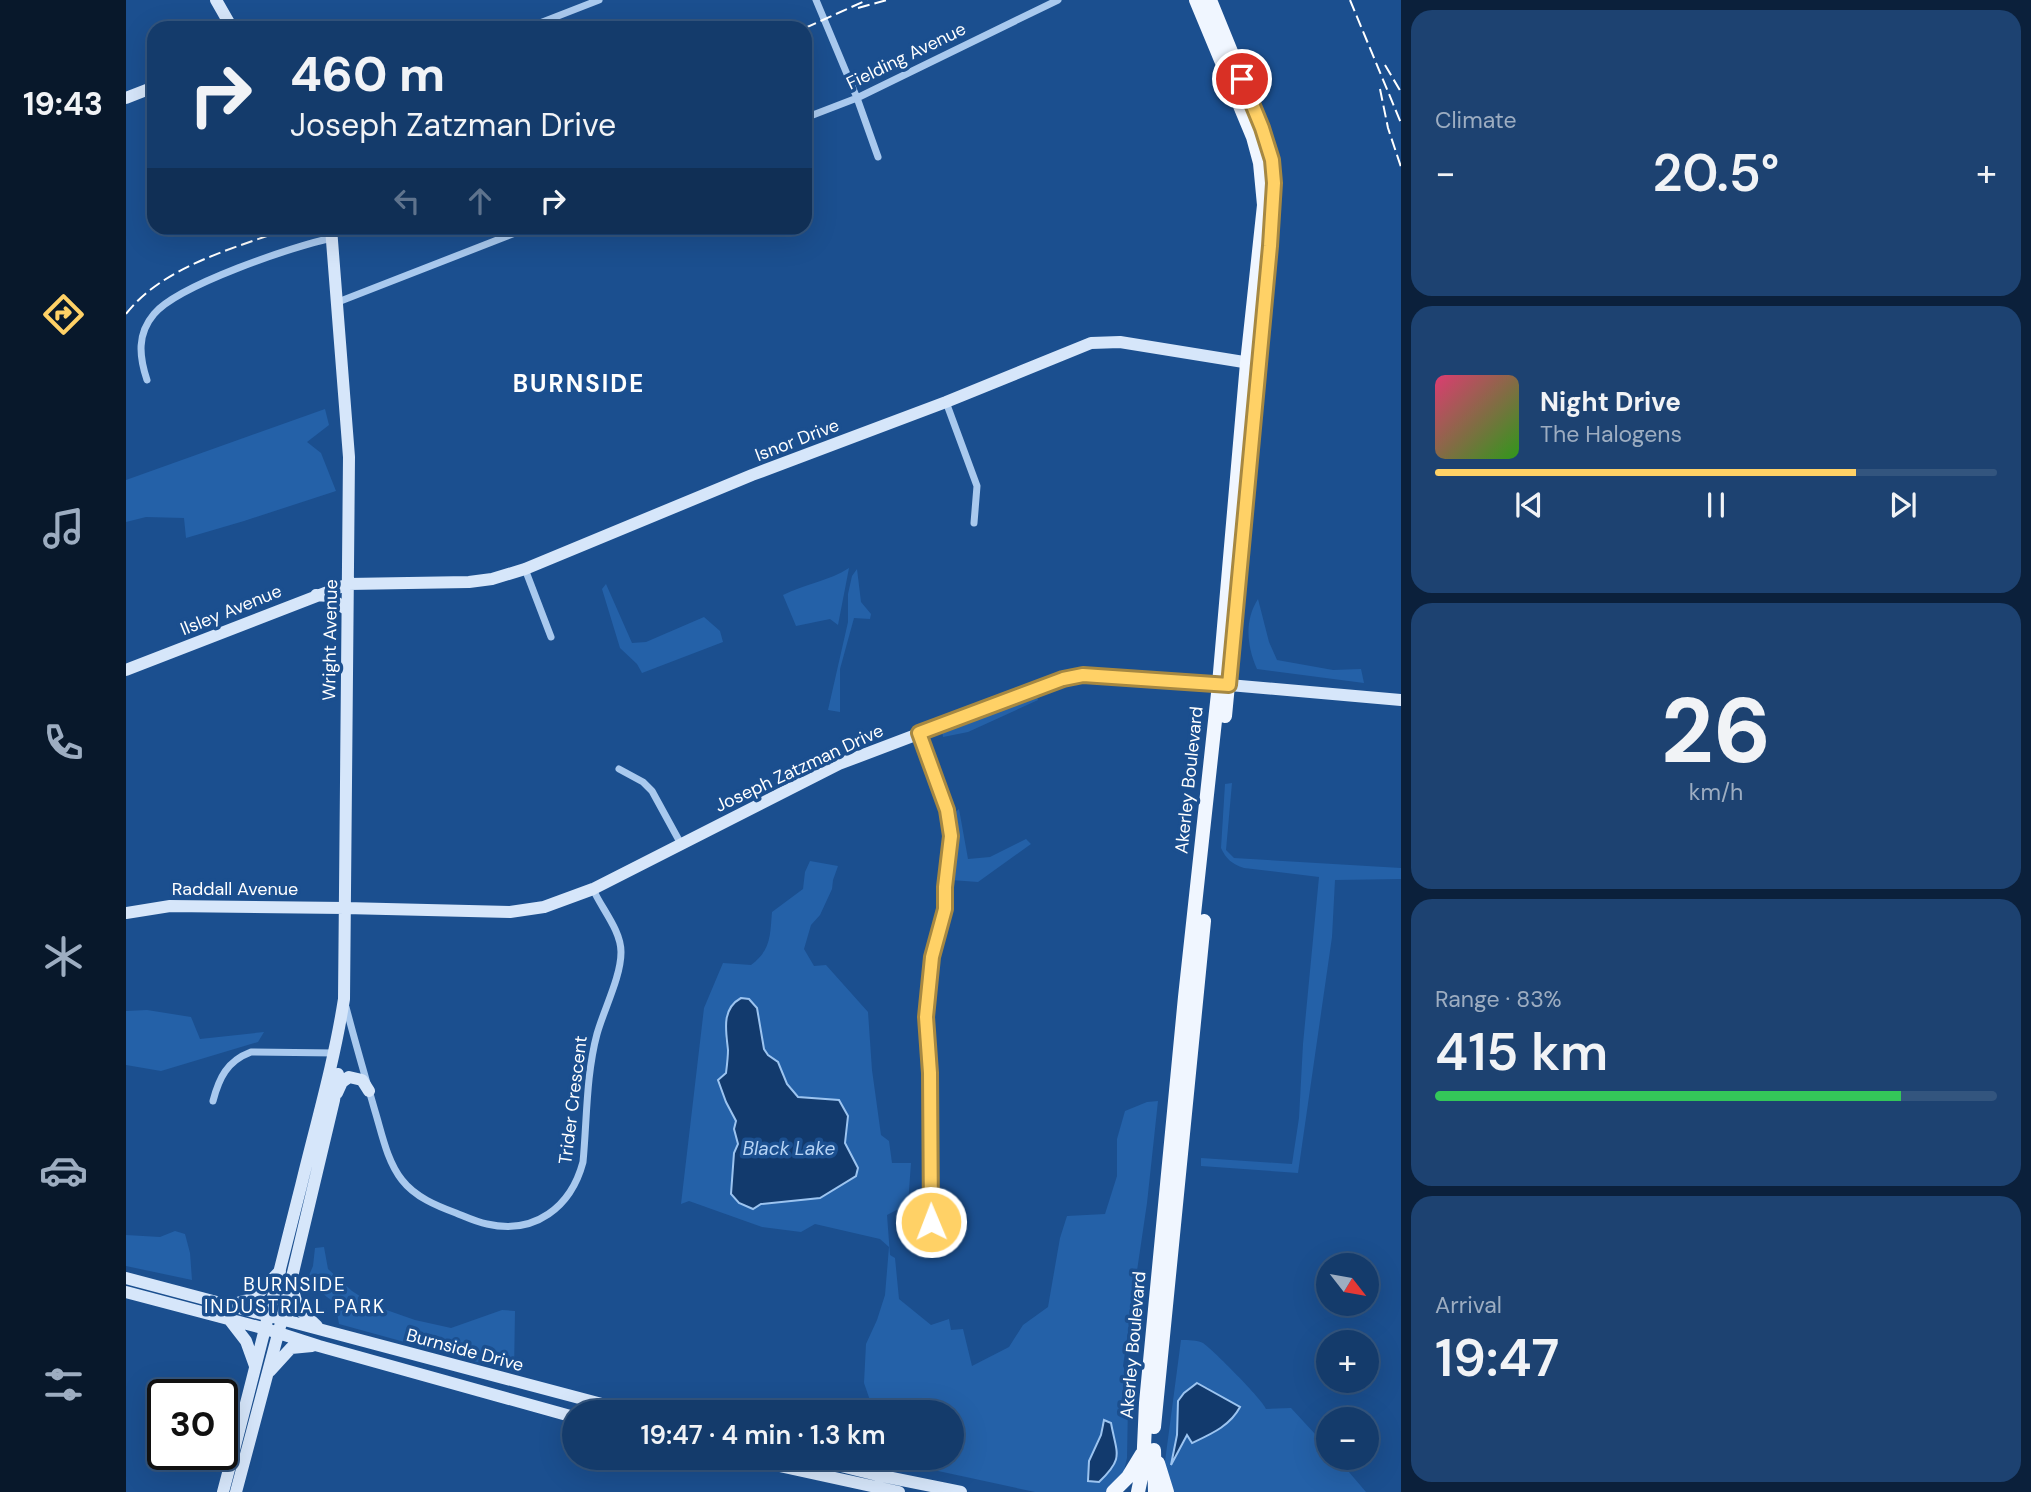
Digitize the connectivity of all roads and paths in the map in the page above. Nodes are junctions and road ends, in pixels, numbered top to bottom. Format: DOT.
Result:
graph roads {
  1 [pos="216,0"];
  2 [pos="599,0"];
  3 [pos="817,0"];
  4 [pos="1058,0"];
  5 [pos="1196,0"];
  6 [pos="1210,0"];
  7 [pos="228,21"];
  8 [pos="545,21"];
  9 [pos="147,90"];
  10 [pos="126,98"];
  11 [pos="857,98"];
  12 [pos="812,115"];
  13 [pos="878,157"];
  14 [pos="327,235"];
  15 [pos="332,235"];
  16 [pos="510,235"];
  17 [pos="338,302"];
  18 [pos="1253,364"];
  19 [pos="147,380"];
  20 [pos="946,402"];
  21 [pos="974,523"];
  22 [pos="349,559"];
  23 [pos="525,569"];
  24 [pos="373,582"];
  25 [pos="348,584"];
  26 [pos="316,595"];
  27 [pos="347,610"];
  28 [pos="551,637"];
  29 [pos="126,670"];
  30 [pos="1224,684"];
  31 [pos="1401,700"];
  32 [pos="919,733"];
  33 [pos="619,769"];
  34 [pos="681,844"];
  35 [pos="593,889"];
  36 [pos="345,908"];
  37 [pos="126,913"];
  38 [pos="344,999"];
  39 [pos="336,1053"];
  40 [pos="369,1091"];
  41 [pos="334,1100"];
  42 [pos="213,1101"];
  43 [pos="312,1140"];
  44 [pos="321,1157"];
  45 [pos="931,1222"];
  46 [pos="280,1270"];
  47 [pos="126,1278"];
  48 [pos="291,1283"];
  49 [pos="126,1292"];
  50 [pos="233,1305"];
  51 [pos="228,1318"];
  52 [pos="274,1324"];
  53 [pos="320,1329"];
  54 [pos="319,1346"];
  55 [pos="262,1372"];
  56 [pos="587,1400"];
  57 [pos="562,1414"];
  58 [pos="1149,1449"];
  59 [pos="798,1470"];
  60 [pos="857,1470"];
  61 [pos="223,1492"];
  62 [pos="236,1492"];
  63 [pos="899,1492"];
  64 [pos="961,1492"];
  65 [pos="1113,1492"];
  66 [pos="1138,1492"];
  67 [pos="1155,1492"];
  68 [pos="1167,1492"];
  1 -- 7 [label="main road"];
  2 -- 8 [label="street"];
  3 -- 11 [label="street"];
  4 -- 11 [label="street, Fielding Avenue"];
  5 -- 18 [label="main road, Akerley Boulevard"];
  6 -- 18 [label="main road, Akerley Boulevard"];
  9 -- 10 [label="main road"];
  11 -- 12 [label="street, Fielding Avenue"];
  11 -- 13 [label="street"];
  14 -- 19 [label="street"];
  15 -- 17 [label="main road, Wright Avenue"];
  16 -- 17 [label="street"];
  17 -- 22 [label="main road, Wright Avenue"];
  18 -- 20 [label="main road, Isnor Drive"];
  18 -- 30 [label="main road, Akerley Boulevard"];
  20 -- 21 [label="street"];
  20 -- 23 [label="main road, Isnor Drive"];
  22 -- 24 [label="main road"];
  22 -- 25 [label="main road, Wright Avenue"];
  23 -- 24 [label="main road, Isnor Drive"];
  23 -- 28 [label="street"];
  24 -- 25 [label="main road, Isnor Drive"];
  25 -- 26 [label="main road, Ilsley Avenue"];
  25 -- 27 [label="main road, Wright Avenue"];
  26 -- 27 [label="main road"];
  26 -- 29 [label="main road, Ilsley Avenue"];
  27 -- 36 [label="main road, Wright Avenue"];
  30 -- 31 [label="main road, Joseph Zatzman Drive"];
  30 -- 32 [label="main road, Joseph Zatzman Drive"];
  30 -- 58 [label="main road, Akerley Boulevard"];
  32 -- 34 [label="main road, Joseph Zatzman Drive"];
  32 -- 45 [label="street"];
  33 -- 34 [label="street"];
  34 -- 35 [label="main road, Joseph Zatzman Drive"];
  35 -- 36 [label="main road, Joseph Zatzman Drive"];
  35 -- 40 [label="street, Trider Crescent"];
  36 -- 37 [label="main road, Raddall Avenue"];
  36 -- 38 [label="main road, Wright Avenue"];
  38 -- 39 [label="main road, Wright Avenue"];
  38 -- 40 [label="street, Trider Crescent"];
  39 -- 41 [label="main road, Wright Avenue"];
  39 -- 42 [label="street"];
  39 -- 43 [label="main road, Wright Avenue"];
  40 -- 41 [label="main road"];
  41 -- 44 [label="main road, Wright Avenue"];
  43 -- 44 [label="main road"];
  43 -- 46 [label="main road, Wright Avenue"];
  44 -- 48 [label="main road, Wright Avenue"];
  46 -- 50 [label="main road"];
  46 -- 52 [label="main road, Wright Avenue"];
  47 -- 50 [label="main road, Burnside Drive"];
  48 -- 52 [label="main road, Wright Avenue"];
  48 -- 53 [label="main road"];
  49 -- 51 [label="main road, Burnside Drive"];
  50 -- 52 [label="main road, Burnside Drive"];
  51 -- 52 [label="main road, Burnside Drive"];
  51 -- 55 [label="main road"];
  52 -- 53 [label="main road, Burnside Drive"];
  52 -- 54 [label="main road, Burnside Drive"];
  52 -- 55 [label="main road, Wright Avenue"];
  53 -- 56 [label="main road, Burnside Drive"];
  54 -- 55 [label="main road"];
  54 -- 57 [label="main road, Burnside Drive"];
  55 -- 61 [label="main road, Wright Avenue"];
  55 -- 62 [label="main road, Wright Avenue"];
  58 -- 65 [label="main road"];
  58 -- 66 [label="main road, Akerley Boulevard"];
  58 -- 67 [label="main road, Akerley Boulevard"];
  58 -- 68 [label="main road"];
  59 -- 63 [label="main road"];
  60 -- 64 [label="main road"];
}
